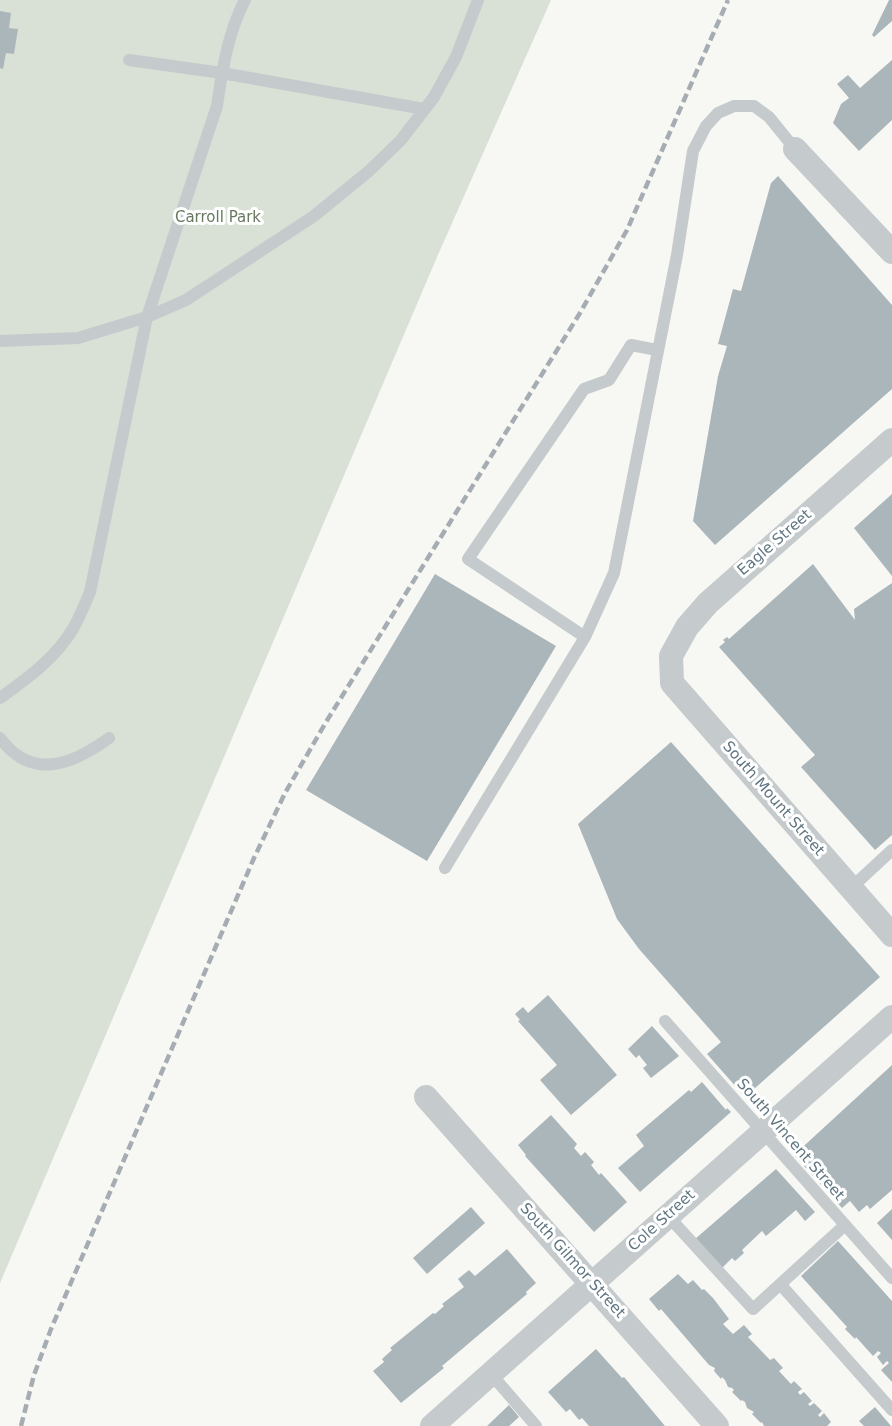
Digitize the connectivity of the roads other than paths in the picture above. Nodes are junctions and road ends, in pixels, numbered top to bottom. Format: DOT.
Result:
graph roads {
  1 [pos="245,0"];
  2 [pos="478,0"];
  3 [pos="129,60"];
  4 [pos="222,73"];
  5 [pos="424,109"];
  6 [pos="795,149"];
  7 [pos="892,252"];
  8 [pos="147,318"];
  9 [pos="0,341"];
  10 [pos="657,350"];
  11 [pos="892,440"];
  12 [pos="585,637"];
  13 [pos="671,656"];
  14 [pos="0,698"];
  15 [pos="0,738"];
  16 [pos="109,738"];
  17 [pos="892,850"];
  18 [pos="445,868"];
  19 [pos="851,888"];
  20 [pos="892,935"];
  21 [pos="892,1017"];
  22 [pos="665,1021"];
  23 [pos="426,1097"];
  24 [pos="762,1131"];
  25 [pos="668,1216"];
  26 [pos="845,1225"];
  27 [pos="892,1278"];
  28 [pos="592,1283"];
  29 [pos="781,1285"];
  30 [pos="491,1374"];
  31 [pos="892,1410"];
  32 [pos="432,1426"];
  33 [pos="536,1426"];
  34 [pos="717,1426"];
  1 -- 4 [label="lane"];
  2 -- 5 [label="lane"];
  3 -- 4 [label="lane"];
  4 -- 5 [label="lane"];
  4 -- 8 [label="lane"];
  5 -- 8 [label="lane"];
  6 -- 7 [label="street"];
  6 -- 10 [label="lane"];
  8 -- 9 [label="lane"];
  8 -- 14 [label="lane"];
  10 -- 12 [label="lane"];
  10 -- 12 [label="lane"];
  11 -- 13 [label="street, Eagle Street"];
  12 -- 18 [label="lane"];
  13 -- 19 [label="street, South Mount Street"];
  15 -- 16 [label="lane"];
  17 -- 19 [label="lane"];
  19 -- 20 [label="street, South Mount Street"];
  21 -- 24 [label="street, Cole Street"];
  22 -- 24 [label="lane, South Vincent Street"];
  23 -- 28 [label="street, South Gilmor Street"];
  24 -- 25 [label="street, Cole Street"];
  24 -- 26 [label="lane, South Vincent Street"];
  25 -- 28 [label="street, Cole Street"];
  25 -- 29 [label="lane"];
  26 -- 27 [label="lane, South Vincent Street"];
  26 -- 29 [label="lane"];
  28 -- 30 [label="street, Cole Street"];
  28 -- 34 [label="street, South Gilmor Street"];
  29 -- 31 [label="lane"];
  30 -- 32 [label="street, Cole Street"];
  30 -- 33 [label="lane"];
}
